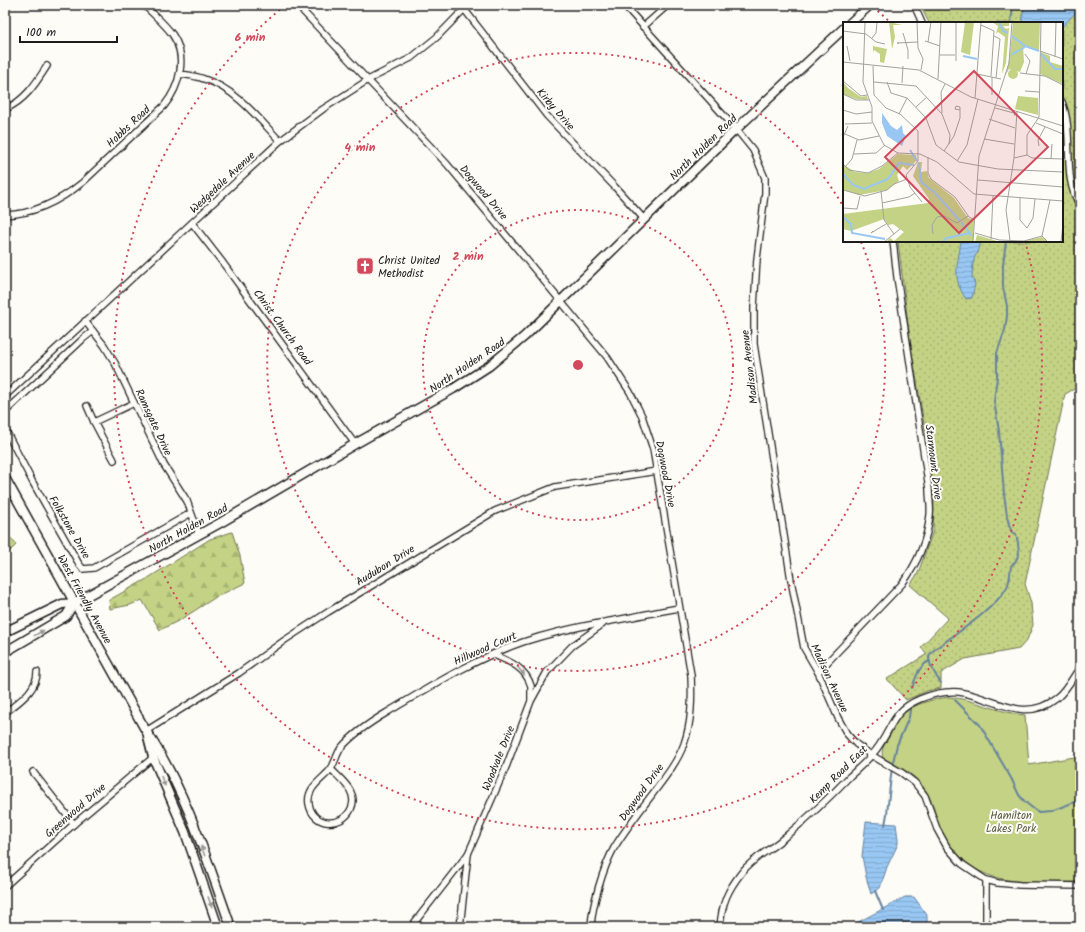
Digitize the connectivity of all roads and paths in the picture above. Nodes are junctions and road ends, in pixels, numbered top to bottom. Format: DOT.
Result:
graph roads {
  1 [pos="144,5"];
  2 [pos="297,5"];
  3 [pos="624,5"];
  4 [pos="668,5"];
  5 [pos="870,5"];
  6 [pos="914,5"];
  7 [pos="465,6"];
  8 [pos="851,22"];
  9 [pos="922,22"];
  10 [pos="643,27"];
  11 [pos="843,29"];
  12 [pos="47,66"];
  13 [pos="180,74"];
  14 [pos="368,80"];
  15 [pos="1063,105"];
  16 [pos="5,109"];
  17 [pos="736,129"];
  18 [pos="280,141"];
  19 [pos="1080,205"];
  20 [pos="5,215"];
  21 [pos="644,219"];
  22 [pos="192,223"];
  23 [pos="893,242"];
  24 [pos="560,301"];
  25 [pos="85,321"];
  26 [pos="94,332"];
  27 [pos="5,396"];
  28 [pos="134,403"];
  29 [pos="87,406"];
  30 [pos="5,412"];
  31 [pos="94,422"];
  32 [pos="5,429"];
  33 [pos="355,444"];
  34 [pos="114,460"];
  35 [pos="657,471"];
  36 [pos="5,478"];
  37 [pos="191,512"];
  38 [pos="200,534"];
  39 [pos="74,603"];
  40 [pos="679,608"];
  41 [pos="604,622"];
  42 [pos="5,632"];
  43 [pos="5,652"];
  44 [pos="494,654"];
  45 [pos="1080,667"];
  46 [pos="37,672"];
  47 [pos="818,672"];
  48 [pos="531,701"];
  49 [pos="5,713"];
  50 [pos="146,731"];
  51 [pos="161,752"];
  52 [pos="871,755"];
  53 [pos="153,757"];
  54 [pos="331,769"];
  55 [pos="33,772"];
  56 [pos="74,824"];
  57 [pos="468,854"];
  58 [pos="986,880"];
  59 [pos="5,886"];
  60 [pos="1080,886"];
  61 [pos="218,927"];
  62 [pos="230,927"];
  63 [pos="411,927"];
  64 [pos="460,927"];
  65 [pos="591,927"];
  66 [pos="720,927"];
  67 [pos="986,927"];
  1 -- 13 [label="street, Hobbs Road"];
  2 -- 14 [label="street, Dogwood Drive"];
  3 -- 10 [label="street, Madison Avenue"];
  4 -- 10 [label="street"];
  5 -- 8 [label="main road"];
  6 -- 9 [label="street"];
  7 -- 14 [label="street, Wedgedale Avenue"];
  7 -- 21 [label="street, Kirby Drive"];
  10 -- 17 [label="street, Madison Avenue"];
  11 -- 17 [label="main road, North Holden Road"];
  12 -- 16 [label="street"];
  13 -- 18 [label="street"];
  13 -- 20 [label="street, Hobbs Road"];
  14 -- 18 [label="street, Wedgedale Avenue"];
  14 -- 24 [label="street, Dogwood Drive"];
  15 -- 19 [label="street"];
  17 -- 21 [label="main road, North Holden Road"];
  17 -- 47 [label="street, Madison Avenue"];
  18 -- 22 [label="street, Wedgedale Avenue"];
  21 -- 24 [label="main road, North Holden Road"];
  22 -- 25 [label="street, Wedgedale Avenue"];
  22 -- 33 [label="street, Christ Church Road"];
  23 -- 47 [label="street, Starmount Drive"];
  24 -- 33 [label="main road, North Holden Road"];
  24 -- 35 [label="street, Dogwood Drive"];
  25 -- 26 [label="street, Ramsgate Drive"];
  25 -- 27 [label="street, Wedgedale Avenue"];
  26 -- 28 [label="street, Ramsgate Drive"];
  26 -- 30 [label="street"];
  28 -- 31 [label="street"];
  28 -- 37 [label="street, Ramsgate Drive"];
  29 -- 31 [label="street"];
  31 -- 34 [label="street"];
  32 -- 37 [label="street, Folkstone Drive"];
  33 -- 38 [label="main road, North Holden Road"];
  35 -- 40 [label="street, Dogwood Drive"];
  35 -- 50 [label="street, Audubon Drive"];
  36 -- 39 [label="main road, West Friendly Avenue"];
  37 -- 38 [label="street, Ramsgate Drive"];
  38 -- 39 [label="main road, North Holden Road"];
  39 -- 42 [label="main road, North Holden Road"];
  43 -- 39 [label="main road, North Holden Road, one-way"];
  39 -- 50 [label="main road, West Friendly Avenue"];
  40 -- 41 [label="street, Hillwood Court"];
  40 -- 65 [label="street, Dogwood Drive"];
  41 -- 44 [label="street, Hillwood Court"];
  41 -- 48 [label="street, Woodvale Drive"];
  44 -- 48 [label="street, one-way"];
  44 -- 54 [label="street, Hillwood Court"];
  45 -- 52 [label="street, Kemp Road East"];
  46 -- 49 [label="street"];
  47 -- 52 [label="street, Madison Avenue"];
  48 -- 57 [label="street, Woodvale Drive"];
  50 -- 51 [label="main road, West Friendly Avenue"];
  50 -- 53 [label="main road, West Friendly Avenue"];
  51 -- 53 [label="street, Greenwood Drive"];
  62 -- 51 [label="main road, West Friendly Avenue, one-way"];
  52 -- 58 [label="street"];
  52 -- 66 [label="street, Kemp Road East"];
  53 -- 56 [label="street, Greenwood Drive"];
  53 -- 61 [label="main road, West Friendly Avenue, one-way"];
  54 -- 54 [label="street, Hillwood Court"];
  55 -- 56 [label="street"];
  56 -- 59 [label="street, Greenwood Drive"];
  57 -- 63 [label="street"];
  57 -- 64 [label="street, Woodvale Drive"];
  58 -- 60 [label="street"];
  58 -- 67 [label="street"];
}
